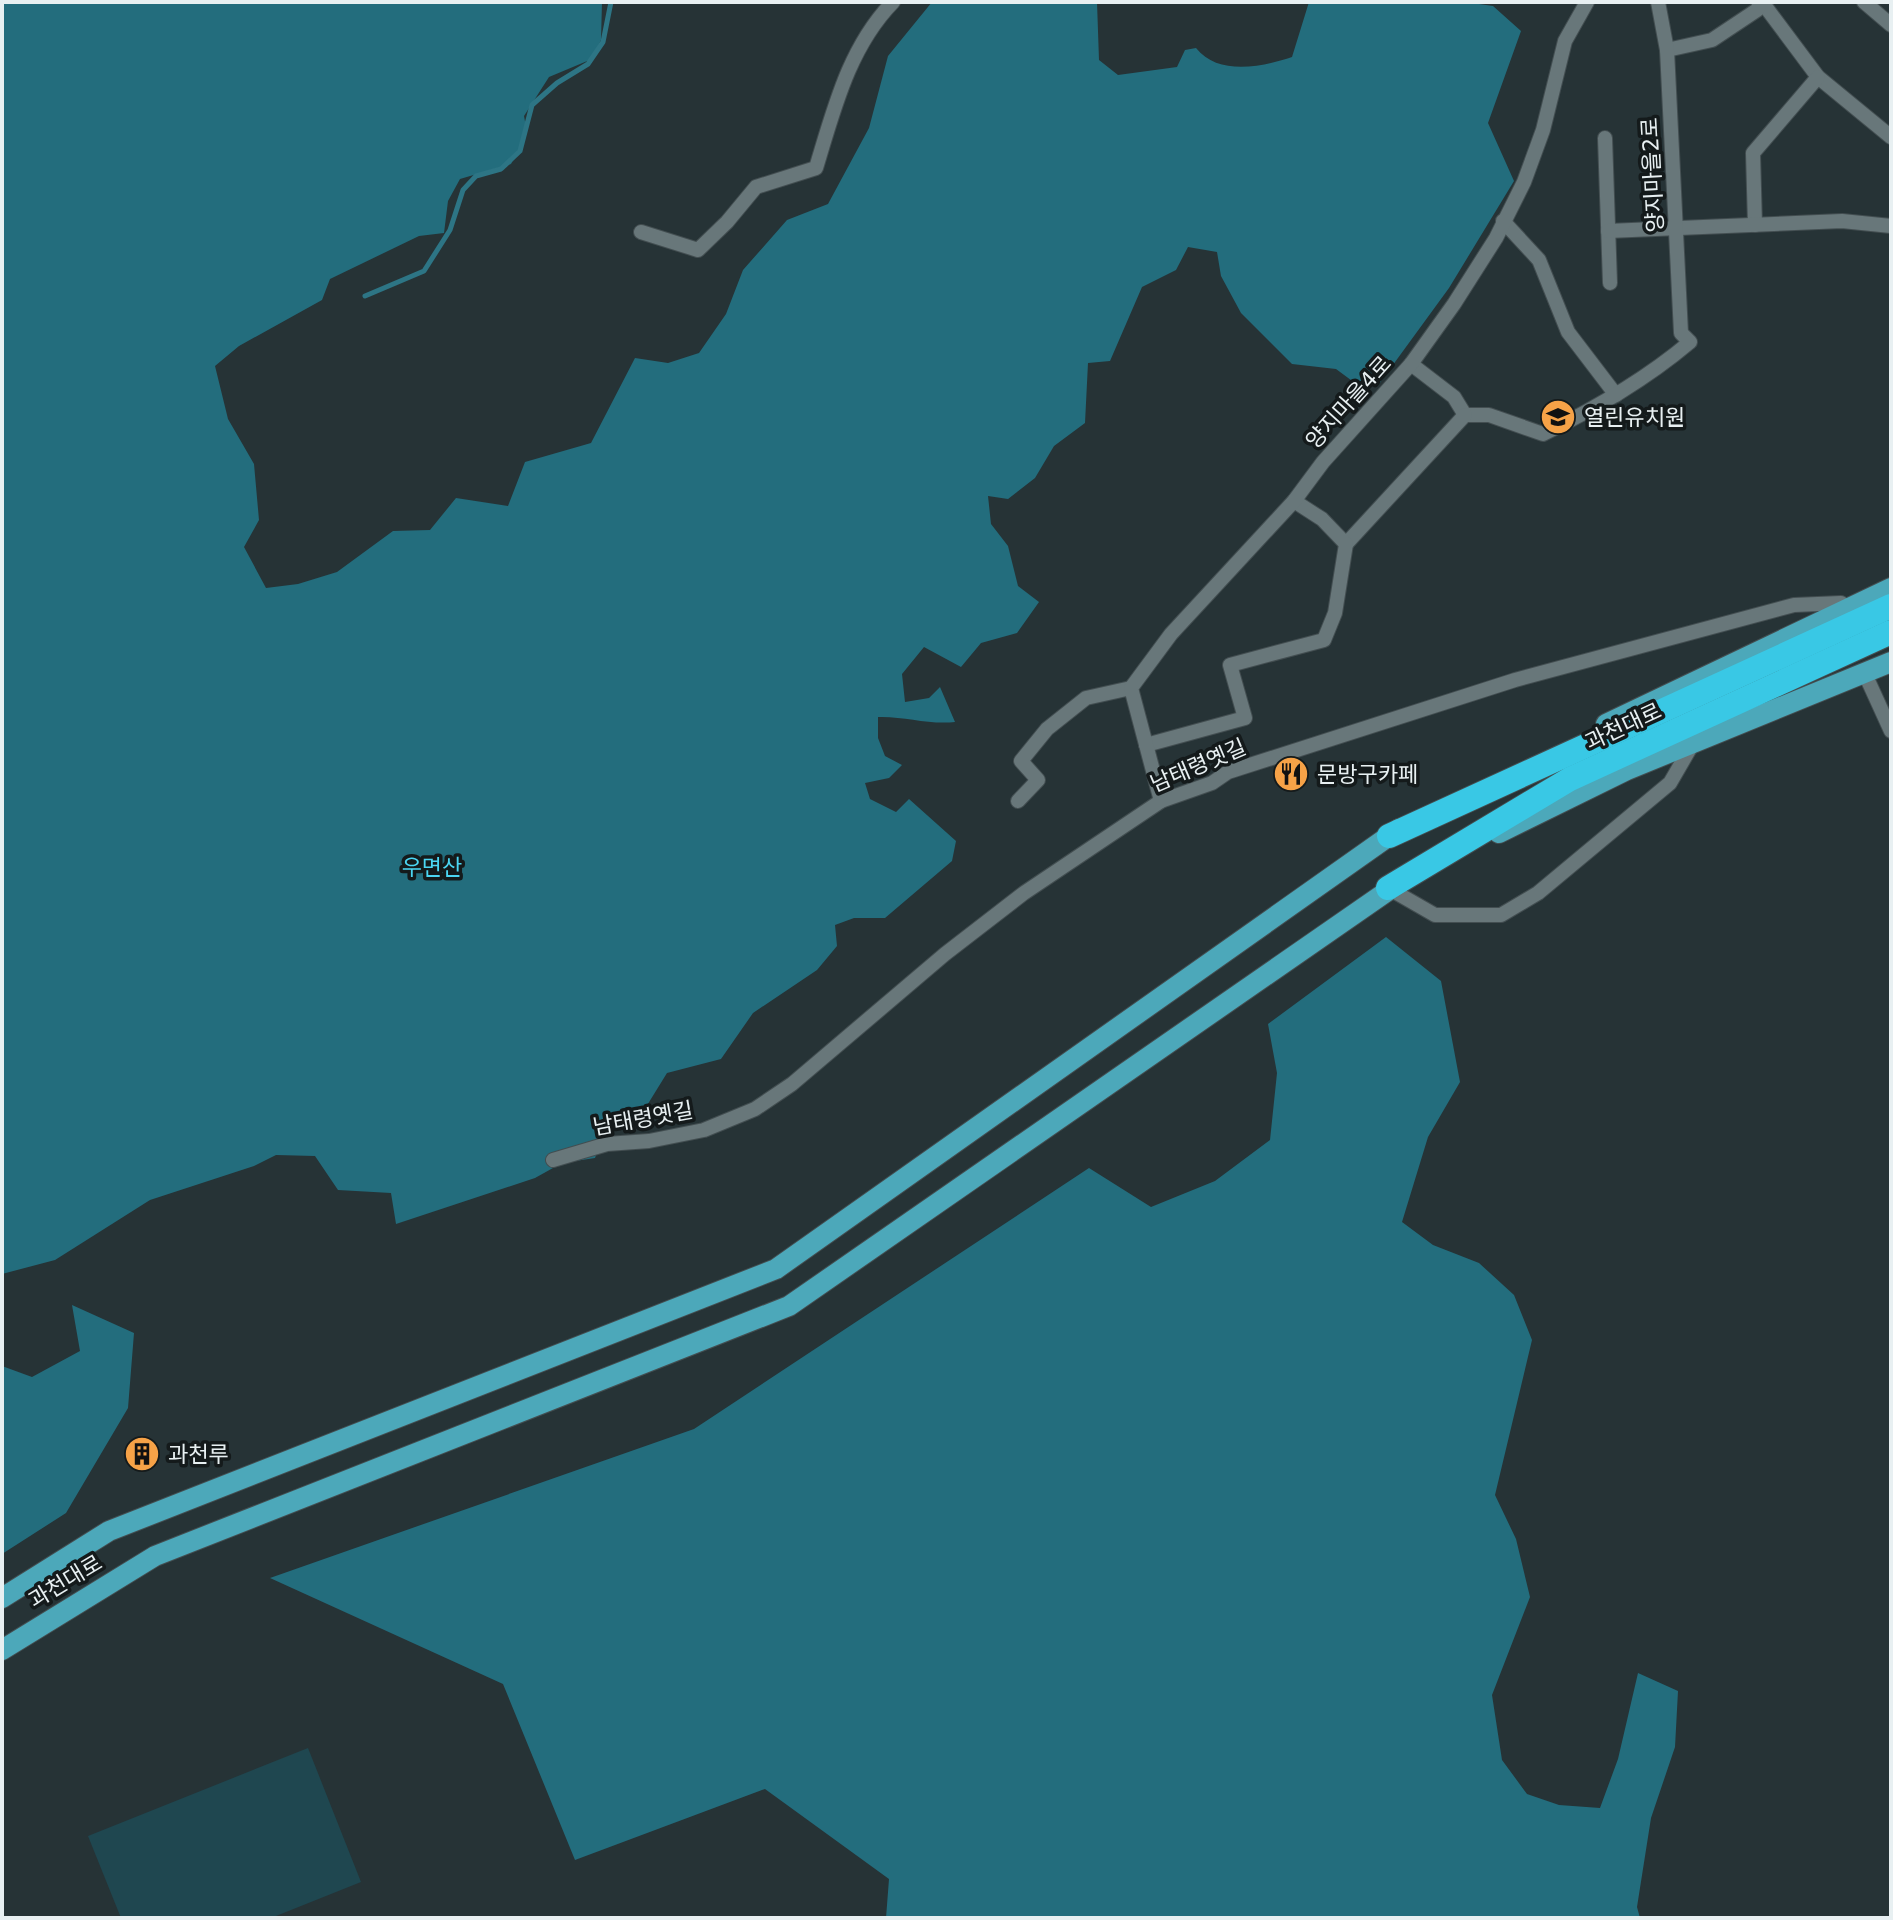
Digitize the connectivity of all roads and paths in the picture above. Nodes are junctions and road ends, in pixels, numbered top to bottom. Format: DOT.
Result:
graph roads {
  1 [pos="893,2"];
  2 [pos="1587,2"];
  3 [pos="1658,2"];
  4 [pos="1762,2"];
  5 [pos="1864,2"];
  6 [pos="1891,25"];
  7 [pos="1667,50"];
  8 [pos="1818,77"];
  9 [pos="1891,137"];
  10 [pos="1605,138"];
  11 [pos="1503,221"];
  12 [pos="1755,225"];
  13 [pos="1891,226"];
  14 [pos="1677,229"];
  15 [pos="1608,231"];
  16 [pos="641,232"];
  17 [pos="1610,283"];
  18 [pos="1411,364"];
  19 [pos="1616,395"];
  20 [pos="1465,415"];
  21 [pos="1294,501"];
  22 [pos="1346,544"];
  23 [pos="1890,592"];
  24 [pos="1849,608"];
  25 [pos="1891,632"];
  26 [pos="1891,662"];
  27 [pos="1865,674"];
  28 [pos="1131,688"];
  29 [pos="1891,731"];
  30 [pos="1146,745"];
  31 [pos="1692,745"];
  32 [pos="1018,801"];
  33 [pos="1161,801"];
  34 [pos="1389,836"];
  35 [pos="1388,888"];
  36 [pos="553,1160"];
  37 [pos="2,1598"];
  38 [pos="2,1650"];
  1 -- 16 [label="street"];
  2 -- 11 [label="street, 양지마을4로"];
  3 -- 7 [label="street, 양지마을2로"];
  4 -- 7 [label="street"];
  4 -- 8 [label="street"];
  5 -- 6 [label="street"];
  7 -- 14 [label="street, 양지마을2로"];
  8 -- 9 [label="street"];
  8 -- 12 [label="street"];
  10 -- 15 [label="street"];
  11 -- 18 [label="street, 양지마을4로"];
  11 -- 19 [label="street"];
  12 -- 13 [label="street"];
  12 -- 14 [label="street"];
  14 -- 15 [label="street"];
  14 -- 19 [label="street, 양지마을2로"];
  15 -- 17 [label="street"];
  18 -- 20 [label="street"];
  18 -- 21 [label="street, 양지마을4로"];
  19 -- 20 [label="street"];
  20 -- 22 [label="street"];
  21 -- 22 [label="street"];
  21 -- 28 [label="street, 양지마을4로"];
  22 -- 30 [label="street"];
  23 -- 24 [label="main road"];
  23 -- 34 [label="highway, 과천대로"];
  24 -- 33 [label="street, 남태령옛길"];
  24 -- 34 [label="main road"];
  25 -- 35 [label="highway, 과천대로"];
  26 -- 27 [label="main road, 과천대로"];
  27 -- 29 [label="street"];
  27 -- 31 [label="main road, 과천대로"];
  28 -- 30 [label="street"];
  28 -- 32 [label="street"];
  30 -- 33 [label="street"];
  31 -- 35 [label="main road, 과천대로"];
  31 -- 35 [label="street"];
  33 -- 36 [label="street, 남태령옛길"];
  34 -- 37 [label="main road"];
  35 -- 38 [label="main road, 과천대로"];
}
